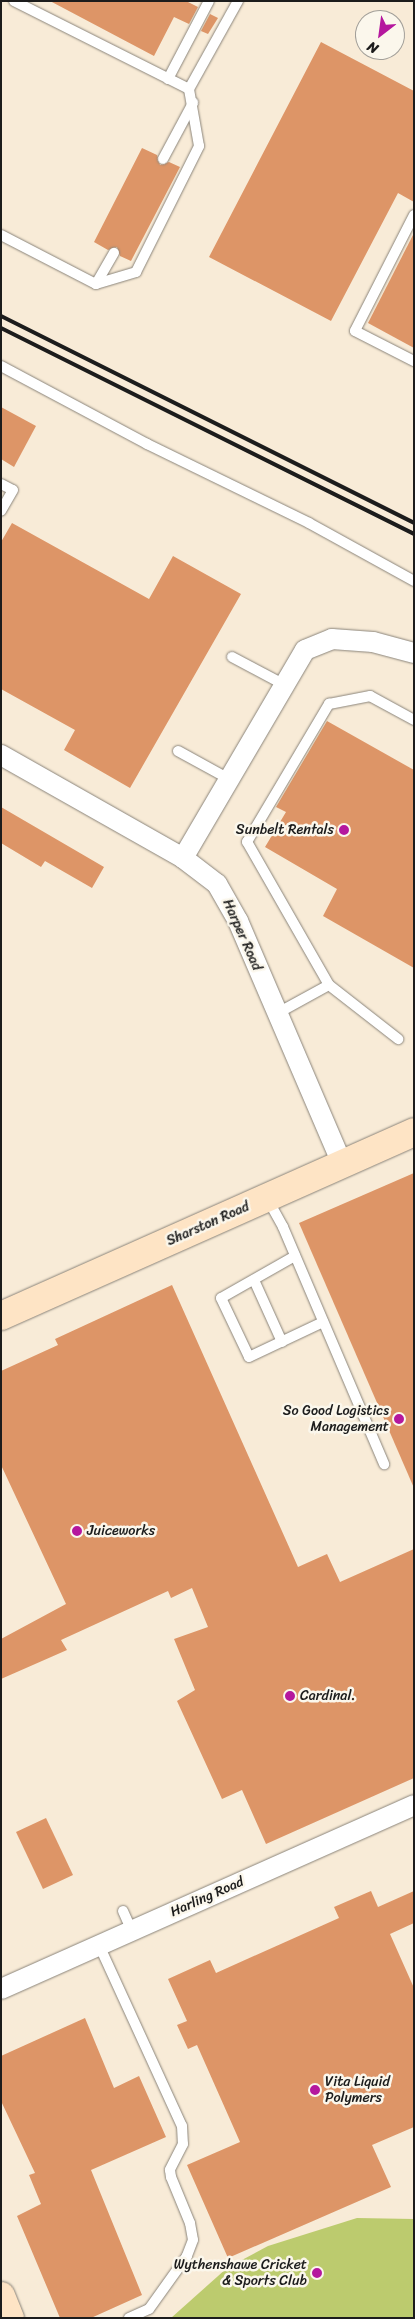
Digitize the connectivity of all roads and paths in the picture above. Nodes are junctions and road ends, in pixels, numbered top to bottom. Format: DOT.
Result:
graph roads {
  1 [pos="14,1"];
  2 [pos="209,1"];
  3 [pos="238,1"];
  4 [pos="168,79"];
  5 [pos="189,89"];
  6 [pos="193,103"];
  7 [pos="163,158"];
  8 [pos="414,215"];
  9 [pos="1,235"];
  10 [pos="114,253"];
  11 [pos="96,284"];
  12 [pos="414,361"];
  13 [pos="1,366"];
  14 [pos="1,484"];
  15 [pos="1,511"];
  16 [pos="414,581"];
  17 [pos="414,653"];
  18 [pos="232,657"];
  19 [pos="283,684"];
  20 [pos="414,720"];
  21 [pos="178,751"];
  22 [pos="1,755"];
  23 [pos="228,779"];
  24 [pos="183,858"];
  25 [pos="329,985"];
  26 [pos="276,1014"];
  27 [pos="398,1039"];
  28 [pos="414,1132"];
  29 [pos="342,1164"];
  30 [pos="267,1198"];
  31 [pos="295,1256"];
  32 [pos="254,1280"];
  33 [pos="1,1316"];
  34 [pos="323,1322"];
  35 [pos="282,1342"];
  36 [pos="384,1464"];
  37 [pos="414,1805"];
  38 [pos="123,1911"];
  39 [pos="132,1931"];
  40 [pos="99,1946"];
  41 [pos="1,1990"];
  42 [pos="1,2296"];
  43 [pos="10,2318"];
  44 [pos="129,2318"];
  1 -- 4 [label="lane"];
  2 -- 4 [label="lane"];
  3 -- 5 [label="lane"];
  4 -- 5 [label="lane"];
  5 -- 6 [label="lane"];
  6 -- 7 [label="lane"];
  6 -- 11 [label="lane"];
  8 -- 12 [label="lane"];
  9 -- 11 [label="lane"];
  10 -- 11 [label="lane"];
  13 -- 16 [label="lane"];
  14 -- 15 [label="lane"];
  17 -- 19 [label="street"];
  18 -- 19 [label="lane"];
  19 -- 23 [label="street"];
  20 -- 25 [label="lane"];
  21 -- 23 [label="lane"];
  22 -- 24 [label="street, Harper Road"];
  23 -- 24 [label="street"];
  24 -- 26 [label="street, Harper Road"];
  25 -- 26 [label="lane"];
  25 -- 27 [label="lane"];
  26 -- 29 [label="street, Harper Road"];
  28 -- 29 [label="main road, Sharston Road"];
  29 -- 30 [label="main road, Sharston Road"];
  30 -- 31 [label="lane"];
  30 -- 33 [label="main road, Sharston Road"];
  31 -- 32 [label="lane"];
  31 -- 34 [label="lane"];
  32 -- 35 [label="lane"];
  32 -- 35 [label="lane"];
  34 -- 35 [label="lane"];
  34 -- 36 [label="lane"];
  37 -- 39 [label="street, Harling Road"];
  38 -- 39 [label="lane"];
  39 -- 40 [label="street, Harling Road"];
  40 -- 41 [label="street, Harling Road"];
  40 -- 44 [label="lane"];
  42 -- 43 [label="main road"];
}
